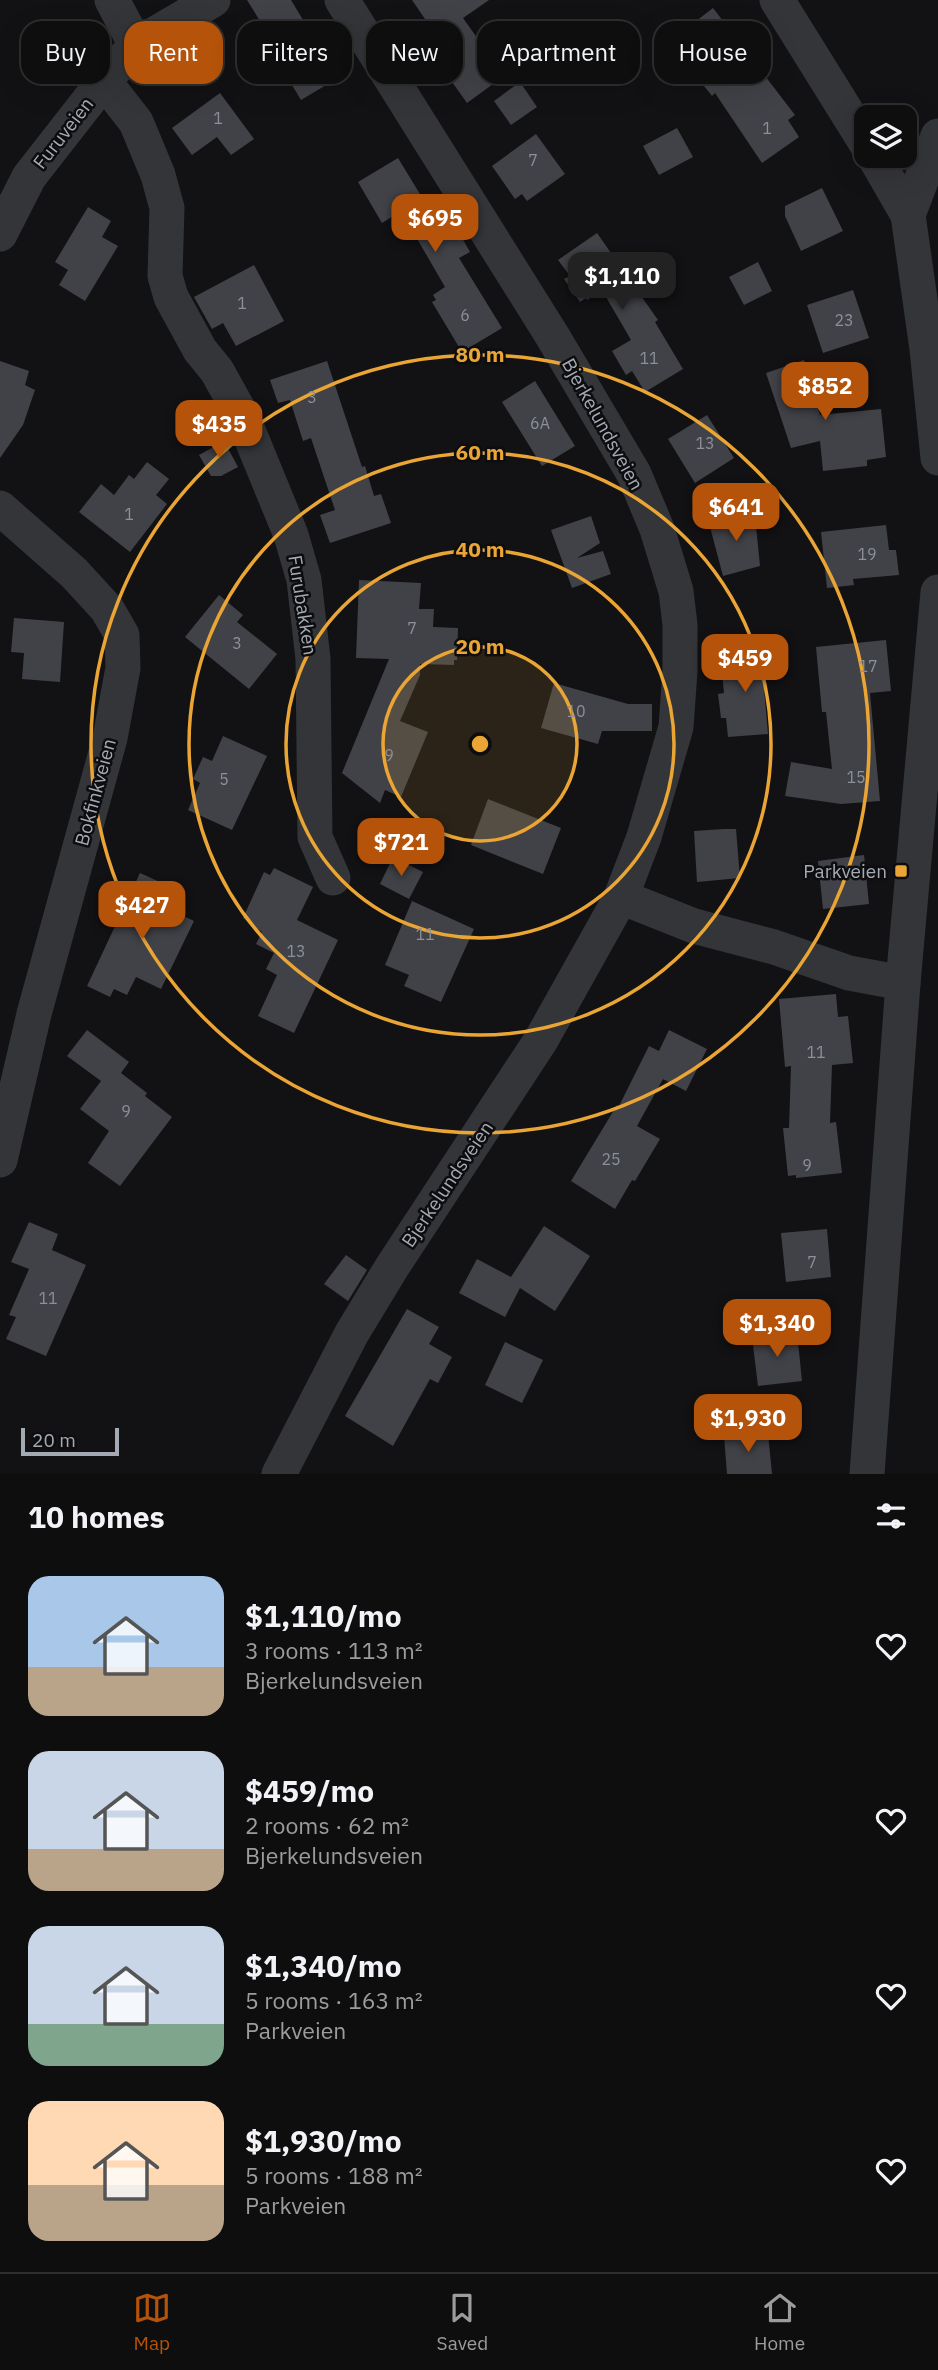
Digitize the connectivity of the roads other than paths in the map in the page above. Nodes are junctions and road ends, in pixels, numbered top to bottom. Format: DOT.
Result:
graph roads {
  1 [pos="113,0"];
  2 [pos="213,0"];
  3 [pos="342,0"];
  4 [pos="777,0"];
  5 [pos="177,21"];
  6 [pos="124,22"];
  7 [pos="124,58"];
  8 [pos="110,74"];
  9 [pos="102,84"];
  10 [pos="106,84"];
  11 [pos="854,124"];
  12 [pos="938,136"];
  13 [pos="881,168"];
  14 [pos="908,215"];
  15 [pos="0,234"];
  16 [pos="933,350"];
  17 [pos="938,458"];
  18 [pos="0,508"];
  19 [pos="938,592"];
  20 [pos="333,878"];
  21 [pos="621,897"];
  22 [pos="904,983"];
  23 [pos="0,1160"];
  24 [pos="279,1474"];
  25 [pos="867,1474"];
  1 -- 6 [label="street"];
  2 -- 5 [label="street, Furuveien"];
  3 -- 21 [label="street, Bjerkelundsveien"];
  4 -- 11 [label="street"];
  7 -- 8 [label="street, Furuveien"];
  9 -- 15 [label="street, Furuveien"];
  10 -- 20 [label="street, Furubakken"];
  12 -- 14 [label="street"];
  13 -- 14 [label="street"];
  14 -- 16 [label="street"];
  16 -- 17 [label="street"];
  18 -- 23 [label="street, Bokfinkveien"];
  19 -- 22 [label="street"];
  21 -- 22 [label="street"];
  21 -- 24 [label="street, Bjerkelundsveien"];
  22 -- 25 [label="street"];
}
